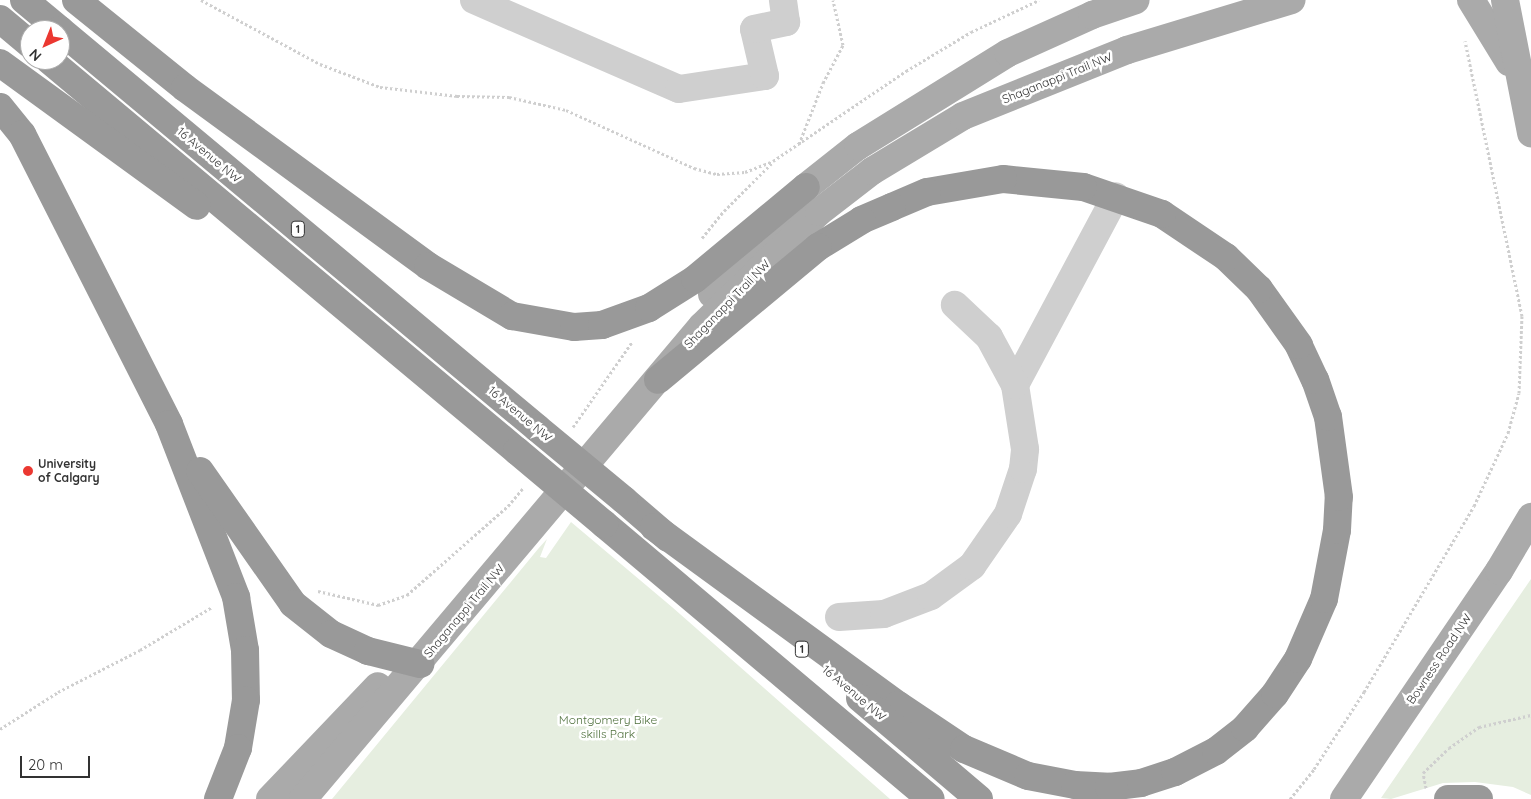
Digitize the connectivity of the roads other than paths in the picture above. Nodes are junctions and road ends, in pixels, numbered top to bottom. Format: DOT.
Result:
graph roads {
  1 [pos="24,0"];
  2 [pos="76,0"];
  3 [pos="474,0"];
  4 [pos="782,0"];
  5 [pos="1136,0"];
  6 [pos="1292,0"];
  7 [pos="1472,0"];
  8 [pos="1505,0"];
  9 [pos="0,19"];
  10 [pos="48,20"];
  11 [pos="20,36"];
  12 [pos="70,38"];
  13 [pos="0,63"];
  14 [pos="61,70"];
  15 [pos="1520,82"];
  16 [pos="0,108"];
  17 [pos="1531,133"];
  18 [pos="806,187"];
  19 [pos="1116,196"];
  20 [pos="955,304"];
  21 [pos="388,344"];
  22 [pos="658,380"];
  23 [pos="1015,385"];
  24 [pos="169,424"];
  25 [pos="1531,517"];
  26 [pos="654,527"];
  27 [pos="839,617"];
  28 [pos="411,662"];
  29 [pos="836,719"];
  30 [pos="218,799"];
  31 [pos="270,799"];
  32 [pos="303,799"];
  33 [pos="912,799"];
  34 [pos="931,799"];
  35 [pos="979,799"];
  36 [pos="1344,799"];
  37 [pos="1448,799"];
  38 [pos="1479,799"];
  1 -- 10 [label="highway, 16 Avenue NW / 1"];
  2 -- 18 [label="highway"];
  3 -- 4 [label="lane"];
  5 -- 18 [label="main road, Shaganappi Trail NW"];
  6 -- 22 [label="main road, Shaganappi Trail NW"];
  7 -- 15 [label="main road"];
  8 -- 15 [label="main road"];
  9 -- 11 [label="highway"];
  12 -- 26 [label="highway, 16 Avenue NW / 1, bridge"];
  13 -- 21 [label="highway"];
  14 -- 21 [label="highway, 1"];
  15 -- 17 [label="main road"];
  16 -- 24 [label="highway"];
  18 -- 28 [label="main road, Shaganappi Trail NW"];
  19 -- 22 [label="highway"];
  19 -- 23 [label="lane"];
  19 -- 26 [label="highway"];
  20 -- 23 [label="lane"];
  21 -- 29 [label="highway, 1, bridge"];
  22 -- 28 [label="main road, Shaganappi Trail NW"];
  23 -- 27 [label="lane"];
  24 -- 28 [label="highway"];
  24 -- 30 [label="highway"];
  25 -- 36 [label="main road, Bowness Road NW"];
  26 -- 35 [label="highway, 16 Avenue NW / 1"];
  28 -- 31 [label="main road, Shaganappi Trail NW"];
  28 -- 32 [label="main road, Shaganappi Trail NW"];
  29 -- 33 [label="highway"];
  29 -- 34 [label="highway, 1"];
  37 -- 38 [label="highway"];
}
